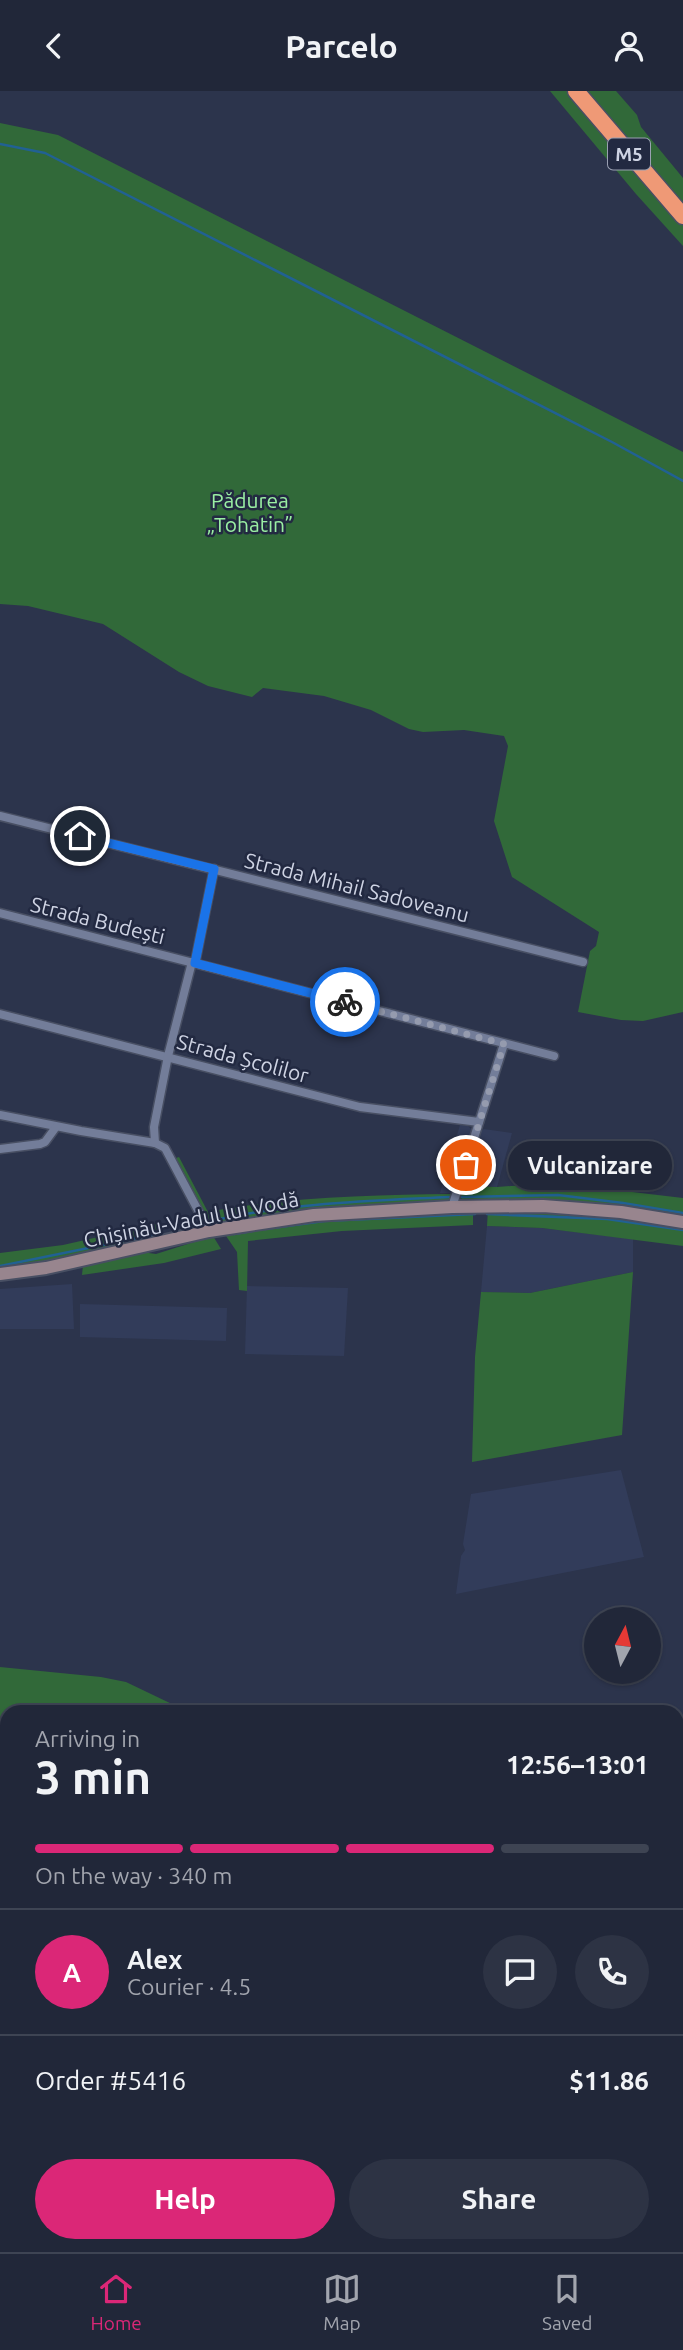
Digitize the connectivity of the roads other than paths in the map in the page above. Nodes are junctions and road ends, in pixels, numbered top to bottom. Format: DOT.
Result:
graph roads {
  1 [pos="576,91"];
  2 [pos="683,216"];
  3 [pos="0,816"];
  4 [pos="214,869"];
  5 [pos="0,913"];
  6 [pos="193,963"];
  7 [pos="583,963"];
  8 [pos="0,1014"];
  9 [pos="504,1044"];
  10 [pos="168,1056"];
  11 [pos="554,1056"];
  12 [pos="0,1115"];
  13 [pos="479,1122"];
  14 [pos="56,1127"];
  15 [pos="155,1143"];
  16 [pos="0,1149"];
  17 [pos="452,1206"];
  18 [pos="683,1222"];
  19 [pos="209,1231"];
  20 [pos="0,1275"];
  1 -- 2 [label="highway, M5"];
  3 -- 4 [label="street, Strada Mihail Sadoveanu"];
  4 -- 6 [label="street"];
  4 -- 7 [label="street, Strada Mihail Sadoveanu"];
  5 -- 6 [label="street, Strada Budești"];
  6 -- 9 [label="street, Strada Budești"];
  6 -- 10 [label="street"];
  8 -- 10 [label="street, Strada Școlilor"];
  9 -- 11 [label="street, Strada Budești"];
  9 -- 13 [label="street"];
  10 -- 13 [label="street, Strada Școlilor"];
  10 -- 15 [label="street"];
  12 -- 14 [label="street"];
  13 -- 17 [label="street"];
  14 -- 15 [label="street"];
  14 -- 16 [label="street"];
  15 -- 19 [label="street"];
  17 -- 18 [label="main road, Chișinău-Vadul lui Vodă"];
  17 -- 19 [label="main road, Chișinău-Vadul lui Vodă"];
  19 -- 20 [label="main road, Chișinău-Vadul lui Vodă"];
}
